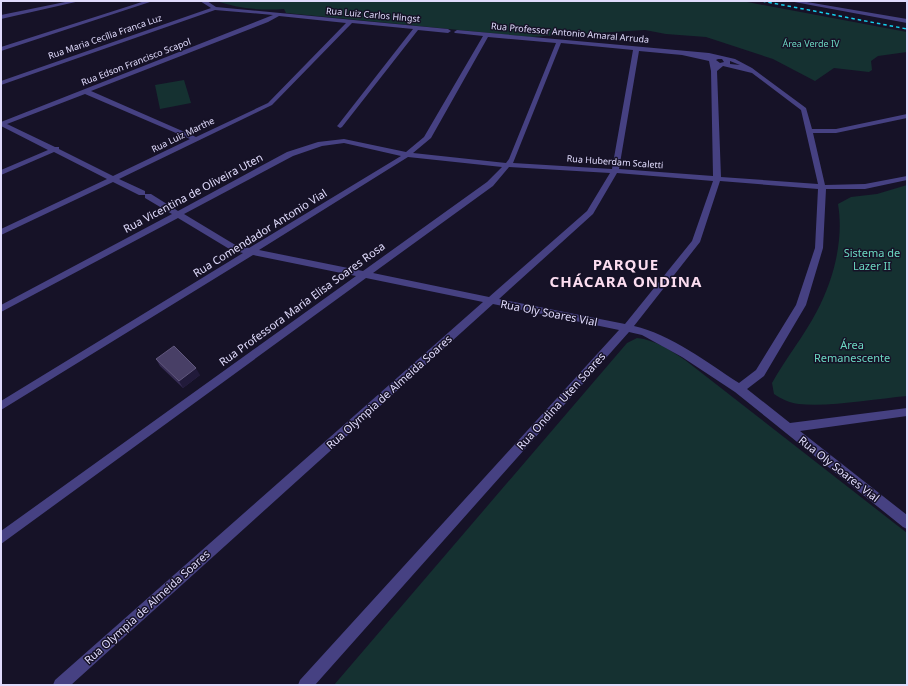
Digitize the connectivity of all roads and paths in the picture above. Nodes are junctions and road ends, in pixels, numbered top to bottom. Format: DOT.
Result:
graph roads {
  1 [pos="77,1"];
  2 [pos="150,1"];
  3 [pos="203,1"];
  4 [pos="792,1"];
  5 [pos="215,8"];
  6 [pos="277,15"];
  7 [pos="1,17"];
  8 [pos="907,21"];
  9 [pos="350,22"];
  10 [pos="417,28"];
  11 [pos="448,31"];
  12 [pos="457,32"];
  13 [pos="486,35"];
  14 [pos="559,42"];
  15 [pos="1,49"];
  16 [pos="636,49"];
  17 [pos="682,53"];
  18 [pos="712,60"];
  19 [pos="722,60"];
  20 [pos="714,71"];
  21 [pos="1,83"];
  22 [pos="87,92"];
  23 [pos="907,116"];
  24 [pos="2,124"];
  25 [pos="340,126"];
  26 [pos="810,131"];
  27 [pos="195,139"];
  28 [pos="56,149"];
  29 [pos="407,155"];
  30 [pos="508,165"];
  31 [pos="614,171"];
  32 [pos="1,173"];
  33 [pos="907,178"];
  34 [pos="114,179"];
  35 [pos="717,180"];
  36 [pos="822,187"];
  37 [pos="177,214"];
  38 [pos="1,232"];
  39 [pos="251,252"];
  40 [pos="364,274"];
  41 [pos="492,301"];
  42 [pos="1,309"];
  43 [pos="627,328"];
  44 [pos="739,389"];
  45 [pos="1,406"];
  46 [pos="907,412"];
  47 [pos="786,428"];
  48 [pos="907,523"];
  49 [pos="1,538"];
  50 [pos="60,685"];
  51 [pos="305,685"];
  1 -- 7 [label="street"];
  2 -- 15 [label="street"];
  3 -- 5 [label="street, Rua Luiz Carlos Hingst"];
  4 -- 8 [label="street"];
  5 -- 6 [label="street, Rua Luiz Carlos Hingst"];
  5 -- 21 [label="street, Rua Maria Cecília Franca Luz"];
  6 -- 9 [label="street, Rua Luiz Carlos Hingst"];
  6 -- 22 [label="street, Rua Edson Francisco Scapol"];
  9 -- 10 [label="street, Rua Luiz Carlos Hingst"];
  9 -- 27 [label="street, Rua Luiz Marthe"];
  10 -- 11 [label="street, Rua Luiz Carlos Hingst"];
  10 -- 25 [label="street"];
  12 -- 13 [label="street, Rua Professor Antonio Amaral Arruda"];
  13 -- 14 [label="street, Rua Professor Antonio Amaral Arruda"];
  13 -- 29 [label="street, Rua Comendador Antonio Vial"];
  14 -- 16 [label="street, Rua Professor Antonio Amaral Arruda"];
  14 -- 30 [label="street, Rua Professora Maria Elisa Soares Rosa"];
  16 -- 17 [label="street, Rua Professor Antonio Amaral Arruda"];
  16 -- 31 [label="street, Rua Olympia de Almeida Soares"];
  17 -- 18 [label="street"];
  17 -- 19 [label="street"];
  18 -- 19 [label="street"];
  18 -- 20 [label="street, Rua Ondina Uten Soares"];
  19 -- 20 [label="street"];
  19 -- 26 [label="street"];
  20 -- 35 [label="street, Rua Ondina Uten Soares"];
  22 -- 24 [label="street, Rua Edson Francisco Scapol"];
  22 -- 27 [label="street"];
  23 -- 26 [label="street"];
  24 -- 28 [label="street, Rua Oly Soares Vial"];
  26 -- 36 [label="street"];
  27 -- 34 [label="street, Rua Luiz Marthe"];
  28 -- 32 [label="street"];
  28 -- 34 [label="street, Rua Oly Soares Vial"];
  29 -- 30 [label="street, Rua Huberdam Scaletti"];
  29 -- 37 [label="street, Rua Vicentina de Oliveira Uten"];
  29 -- 39 [label="street, Rua Comendador Antonio Vial"];
  30 -- 31 [label="street, Rua Huberdam Scaletti"];
  30 -- 40 [label="street, Rua Professora Maria Elisa Soares Rosa"];
  31 -- 35 [label="street, Rua Huberdam Scaletti"];
  31 -- 41 [label="street, Rua Olympia de Almeida Soares"];
  33 -- 36 [label="street, Rua Huberdam Scaletti"];
  34 -- 37 [label="street, Rua Oly Soares Vial"];
  34 -- 38 [label="street, Rua Luiz Marthe"];
  35 -- 36 [label="street, Rua Huberdam Scaletti"];
  35 -- 43 [label="street, Rua Ondina Uten Soares"];
  36 -- 44 [label="street"];
  37 -- 39 [label="street, Rua Oly Soares Vial"];
  37 -- 42 [label="street, Rua Vicentina de Oliveira Uten"];
  39 -- 40 [label="street, Rua Oly Soares Vial"];
  39 -- 45 [label="street, Rua Comendador Antonio Vial"];
  40 -- 41 [label="street, Rua Oly Soares Vial"];
  40 -- 49 [label="street, Rua Professora Maria Elisa Soares Rosa"];
  41 -- 43 [label="street, Rua Oly Soares Vial"];
  41 -- 50 [label="street, Rua Olympia de Almeida Soares"];
  43 -- 44 [label="street, Rua Oly Soares Vial"];
  43 -- 51 [label="street, Rua Ondina Uten Soares"];
  44 -- 47 [label="street, Rua Oly Soares Vial"];
  46 -- 47 [label="street"];
  47 -- 48 [label="street, Rua Oly Soares Vial"];
}
